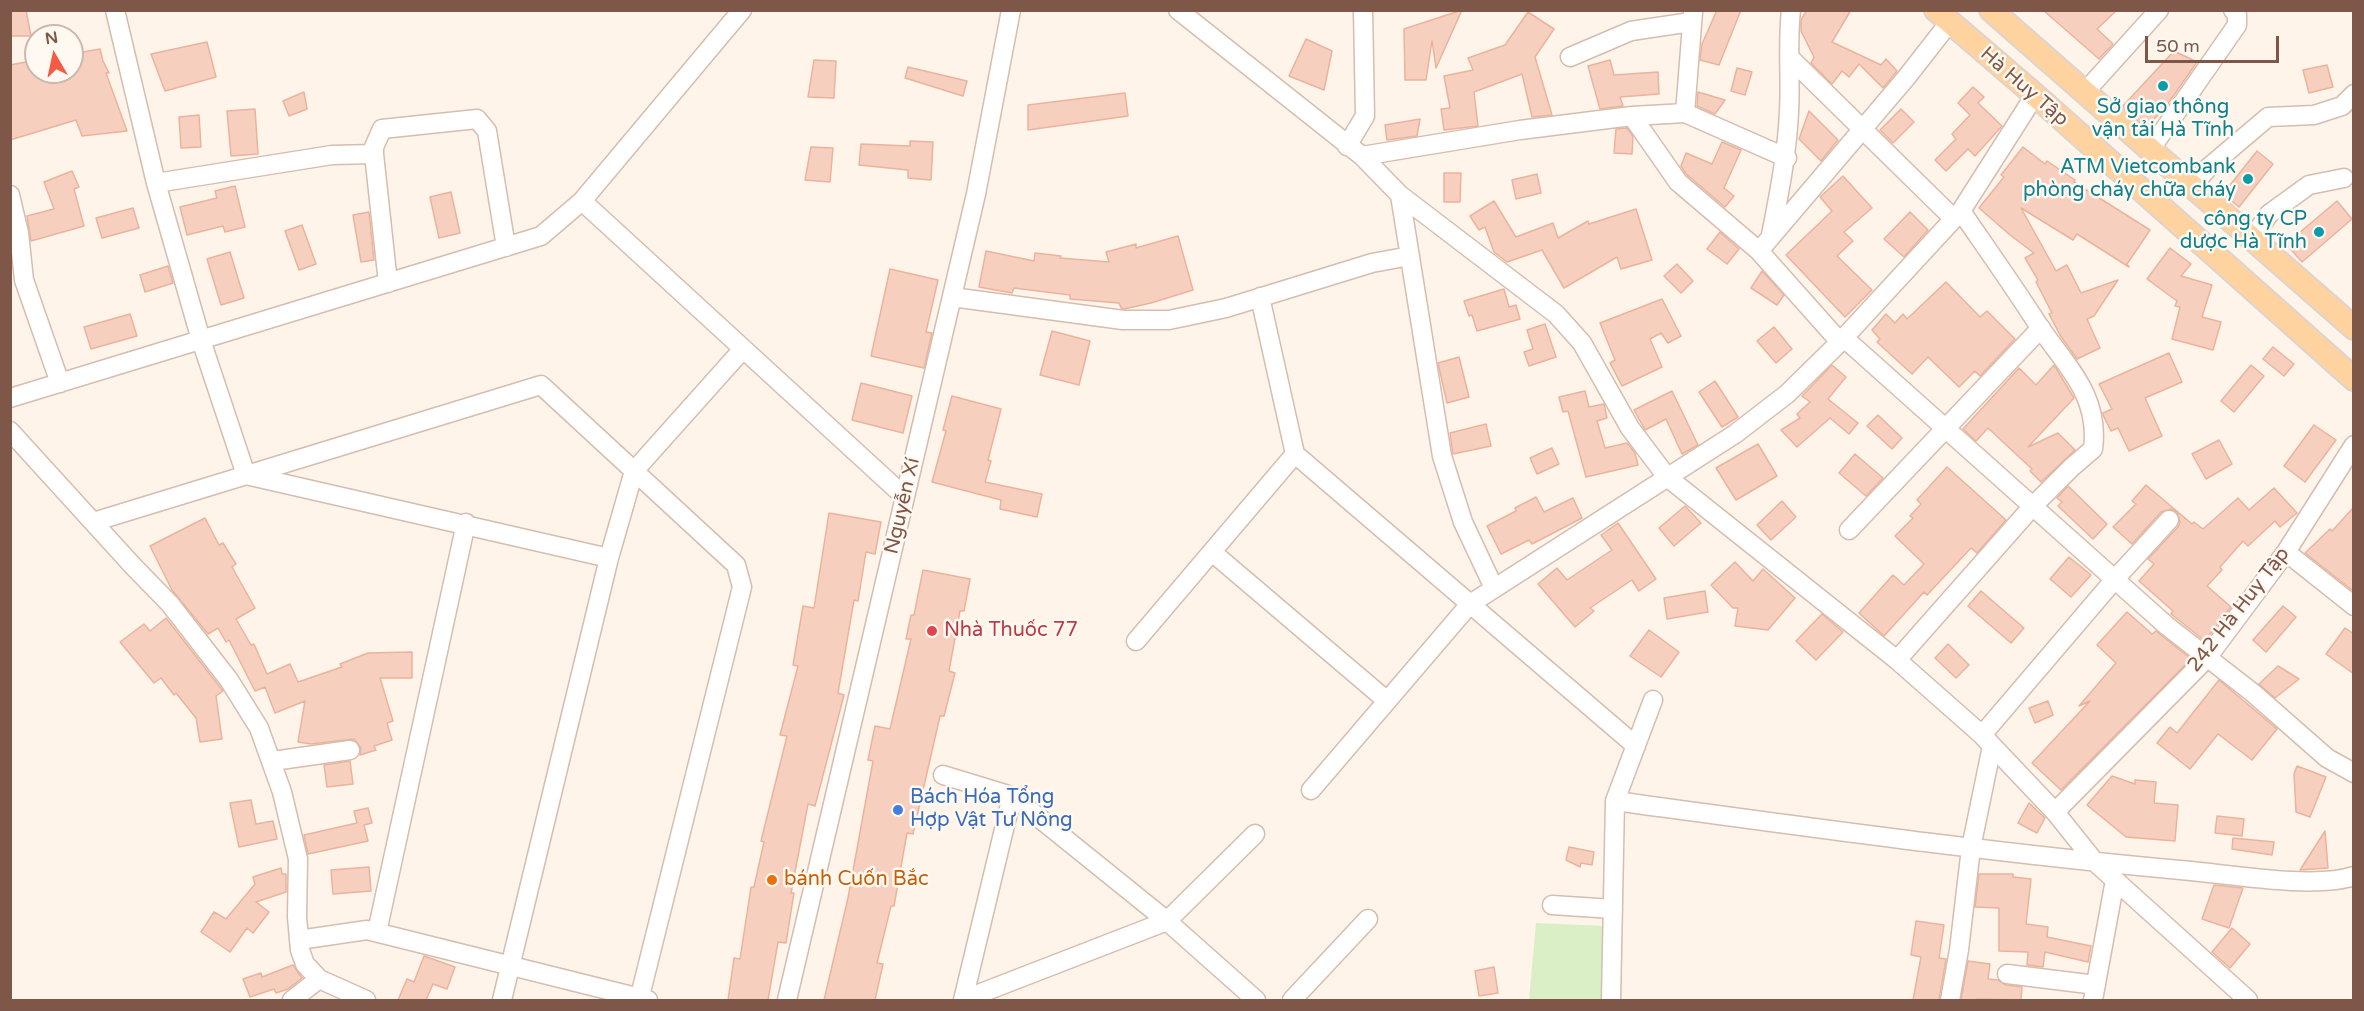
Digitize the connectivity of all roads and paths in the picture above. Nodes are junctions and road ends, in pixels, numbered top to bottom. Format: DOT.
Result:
graph roads {
  1 [pos="115,10"];
  2 [pos="742,10"];
  3 [pos="1011,10"];
  4 [pos="1178,10"];
  5 [pos="1363,10"];
  6 [pos="1791,10"];
  7 [pos="2159,10"];
  8 [pos="2233,10"];
  9 [pos="1999,13"];
  10 [pos="1693,16"];
  11 [pos="1942,17"];
  12 [pos="1570,57"];
  13 [pos="1790,58"];
  14 [pos="2084,93"];
  15 [pos="2354,94"];
  16 [pos="2035,95"];
  17 [pos="1685,113"];
  18 [pos="1632,116"];
  19 [pos="1862,129"];
  20 [pos="2150,150"];
  21 [pos="1354,151"];
  22 [pos="374,154"];
  23 [pos="1786,158"];
  24 [pos="2344,178"];
  25 [pos="156,183"];
  26 [pos="2192,186"];
  27 [pos="10,195"];
  28 [pos="1400,195"];
  29 [pos="582,201"];
  30 [pos="1957,214"];
  31 [pos="1771,236"];
  32 [pos="2251,240"];
  33 [pos="506,247"];
  34 [pos="1759,250"];
  35 [pos="1410,256"];
  36 [pos="388,283"];
  37 [pos="952,297"];
  38 [pos="1260,297"];
  39 [pos="2041,328"];
  40 [pos="2354,328"];
  41 [pos="201,340"];
  42 [pos="1841,340"];
  43 [pos="743,349"];
  44 [pos="2354,379"];
  45 [pos="60,383"];
  46 [pos="10,398"];
  47 [pos="1944,429"];
  48 [pos="10,431"];
  49 [pos="2354,445"];
  50 [pos="1295,454"];
  51 [pos="634,471"];
  52 [pos="246,475"];
  53 [pos="1668,477"];
  54 [pos="905,497"];
  55 [pos="2032,507"];
  56 [pos="2169,520"];
  57 [pos="93,522"];
  58 [pos="466,523"];
  59 [pos="1849,530"];
  60 [pos="1212,552"];
  61 [pos="2286,552"];
  62 [pos="609,558"];
  63 [pos="2115,579"];
  64 [pos="1494,588"];
  65 [pos="1470,604"];
  66 [pos="2354,606"];
  67 [pos="1136,641"];
  68 [pos="2207,658"];
  69 [pos="1897,660"];
  70 [pos="1386,700"];
  71 [pos="1653,700"];
  72 [pos="1987,741"];
  73 [pos="1636,746"];
  74 [pos="350,750"];
  75 [pos="273,761"];
  76 [pos="2354,773"];
  77 [pos="943,775"];
  78 [pos="1311,790"];
  79 [pos="1012,796"];
  80 [pos="1615,801"];
  81 [pos="2055,812"];
  82 [pos="1255,834"];
  83 [pos="1971,848"];
  84 [pos="2095,862"];
  85 [pos="2354,876"];
  86 [pos="2115,880"];
  87 [pos="1552,905"];
  88 [pos="1613,909"];
  89 [pos="1368,919"];
  90 [pos="1167,921"];
  91 [pos="377,932"];
  92 [pos="299,940"];
  93 [pos="511,965"];
  94 [pos="2007,974"];
  95 [pos="319,979"];
  96 [pos="2095,993"];
  97 [pos="292,1000"];
  98 [pos="366,1000"];
  99 [pos="502,1000"];
  100 [pos="642,1000"];
  101 [pos="787,1000"];
  102 [pos="963,1000"];
  103 [pos="1256,1000"];
  104 [pos="1292,1000"];
  105 [pos="1611,1000"];
  106 [pos="1950,1000"];
  107 [pos="2248,1000"];
  1 -- 25 [label="street"];
  2 -- 29 [label="street"];
  3 -- 37 [label="street, Nguyễn Xí"];
  4 -- 21 [label="street"];
  5 -- 21 [label="street"];
  6 -- 13 [label="street"];
  7 -- 14 [label="street"];
  8 -- 20 [label="street"];
  9 -- 14 [label="main road, Hà Huy Tập"];
  10 -- 12 [label="street"];
  10 -- 17 [label="street"];
  11 -- 16 [label="main road, Hà Huy Tập"];
  11 -- 19 [label="street"];
  13 -- 19 [label="street"];
  13 -- 23 [label="street"];
  14 -- 20 [label="main road, Hà Huy Tập"];
  15 -- 26 [label="street"];
  16 -- 30 [label="street"];
  16 -- 44 [label="main road, Hà Huy Tập"];
  17 -- 18 [label="street"];
  17 -- 23 [label="street"];
  18 -- 21 [label="street"];
  18 -- 34 [label="street"];
  19 -- 30 [label="street"];
  19 -- 31 [label="street"];
  20 -- 26 [label="main road, Hà Huy Tập"];
  21 -- 28 [label="street"];
  22 -- 25 [label="street"];
  22 -- 33 [label="street"];
  22 -- 36 [label="street"];
  23 -- 31 [label="street"];
  24 -- 32 [label="street"];
  25 -- 41 [label="street"];
  26 -- 32 [label="main road, Hà Huy Tập"];
  27 -- 45 [label="street"];
  28 -- 35 [label="street"];
  28 -- 53 [label="street"];
  29 -- 33 [label="street"];
  29 -- 43 [label="street"];
  30 -- 39 [label="street"];
  30 -- 42 [label="street"];
  31 -- 34 [label="street"];
  32 -- 40 [label="main road, Hà Huy Tập"];
  33 -- 36 [label="street"];
  34 -- 42 [label="street"];
  35 -- 38 [label="street"];
  35 -- 64 [label="street"];
  36 -- 41 [label="street"];
  37 -- 38 [label="street"];
  37 -- 54 [label="street, Nguyễn Xí"];
  38 -- 50 [label="street"];
  39 -- 47 [label="street"];
  39 -- 55 [label="street"];
  41 -- 45 [label="street"];
  41 -- 52 [label="street"];
  42 -- 47 [label="street"];
  42 -- 53 [label="street"];
  43 -- 51 [label="street"];
  43 -- 54 [label="street"];
  45 -- 46 [label="street"];
  47 -- 55 [label="street"];
  47 -- 59 [label="street"];
  48 -- 57 [label="street"];
  49 -- 61 [label="street, 242 Hà Huy Tập"];
  50 -- 60 [label="street"];
  50 -- 65 [label="street"];
  51 -- 52 [label="street"];
  51 -- 62 [label="street"];
  51 -- 100 [label="street"];
  52 -- 57 [label="street"];
  52 -- 58 [label="street"];
  53 -- 64 [label="street"];
  53 -- 69 [label="street"];
  54 -- 101 [label="street, Nguyễn Xí"];
  55 -- 63 [label="street"];
  55 -- 69 [label="street"];
  56 -- 63 [label="street"];
  57 -- 75 [label="street"];
  58 -- 62 [label="street"];
  58 -- 91 [label="street"];
  60 -- 67 [label="street"];
  60 -- 70 [label="street"];
  61 -- 66 [label="street"];
  61 -- 68 [label="street, 242 Hà Huy Tập"];
  62 -- 93 [label="street"];
  63 -- 68 [label="street"];
  63 -- 72 [label="street"];
  64 -- 65 [label="street"];
  65 -- 70 [label="street"];
  65 -- 73 [label="street"];
  68 -- 76 [label="street"];
  68 -- 81 [label="street, 242 Hà Huy Tập"];
  69 -- 72 [label="street"];
  70 -- 78 [label="street"];
  71 -- 73 [label="street"];
  72 -- 81 [label="street"];
  72 -- 83 [label="street"];
  73 -- 80 [label="street"];
  74 -- 75 [label="street"];
  75 -- 92 [label="street"];
  77 -- 79 [label="street"];
  79 -- 90 [label="street"];
  79 -- 102 [label="street"];
  80 -- 83 [label="street"];
  80 -- 88 [label="street"];
  81 -- 84 [label="street"];
  82 -- 90 [label="street"];
  83 -- 84 [label="street"];
  83 -- 106 [label="street"];
  84 -- 85 [label="street"];
  84 -- 86 [label="street"];
  86 -- 96 [label="street"];
  86 -- 107 [label="street"];
  87 -- 88 [label="street"];
  88 -- 105 [label="street"];
  89 -- 104 [label="street"];
  90 -- 102 [label="street"];
  90 -- 103 [label="street"];
  91 -- 92 [label="street"];
  91 -- 93 [label="street"];
  92 -- 95 [label="street"];
  93 -- 99 [label="street"];
  93 -- 100 [label="street"];
  94 -- 96 [label="street"];
  95 -- 97 [label="street"];
  95 -- 98 [label="street"];
}
